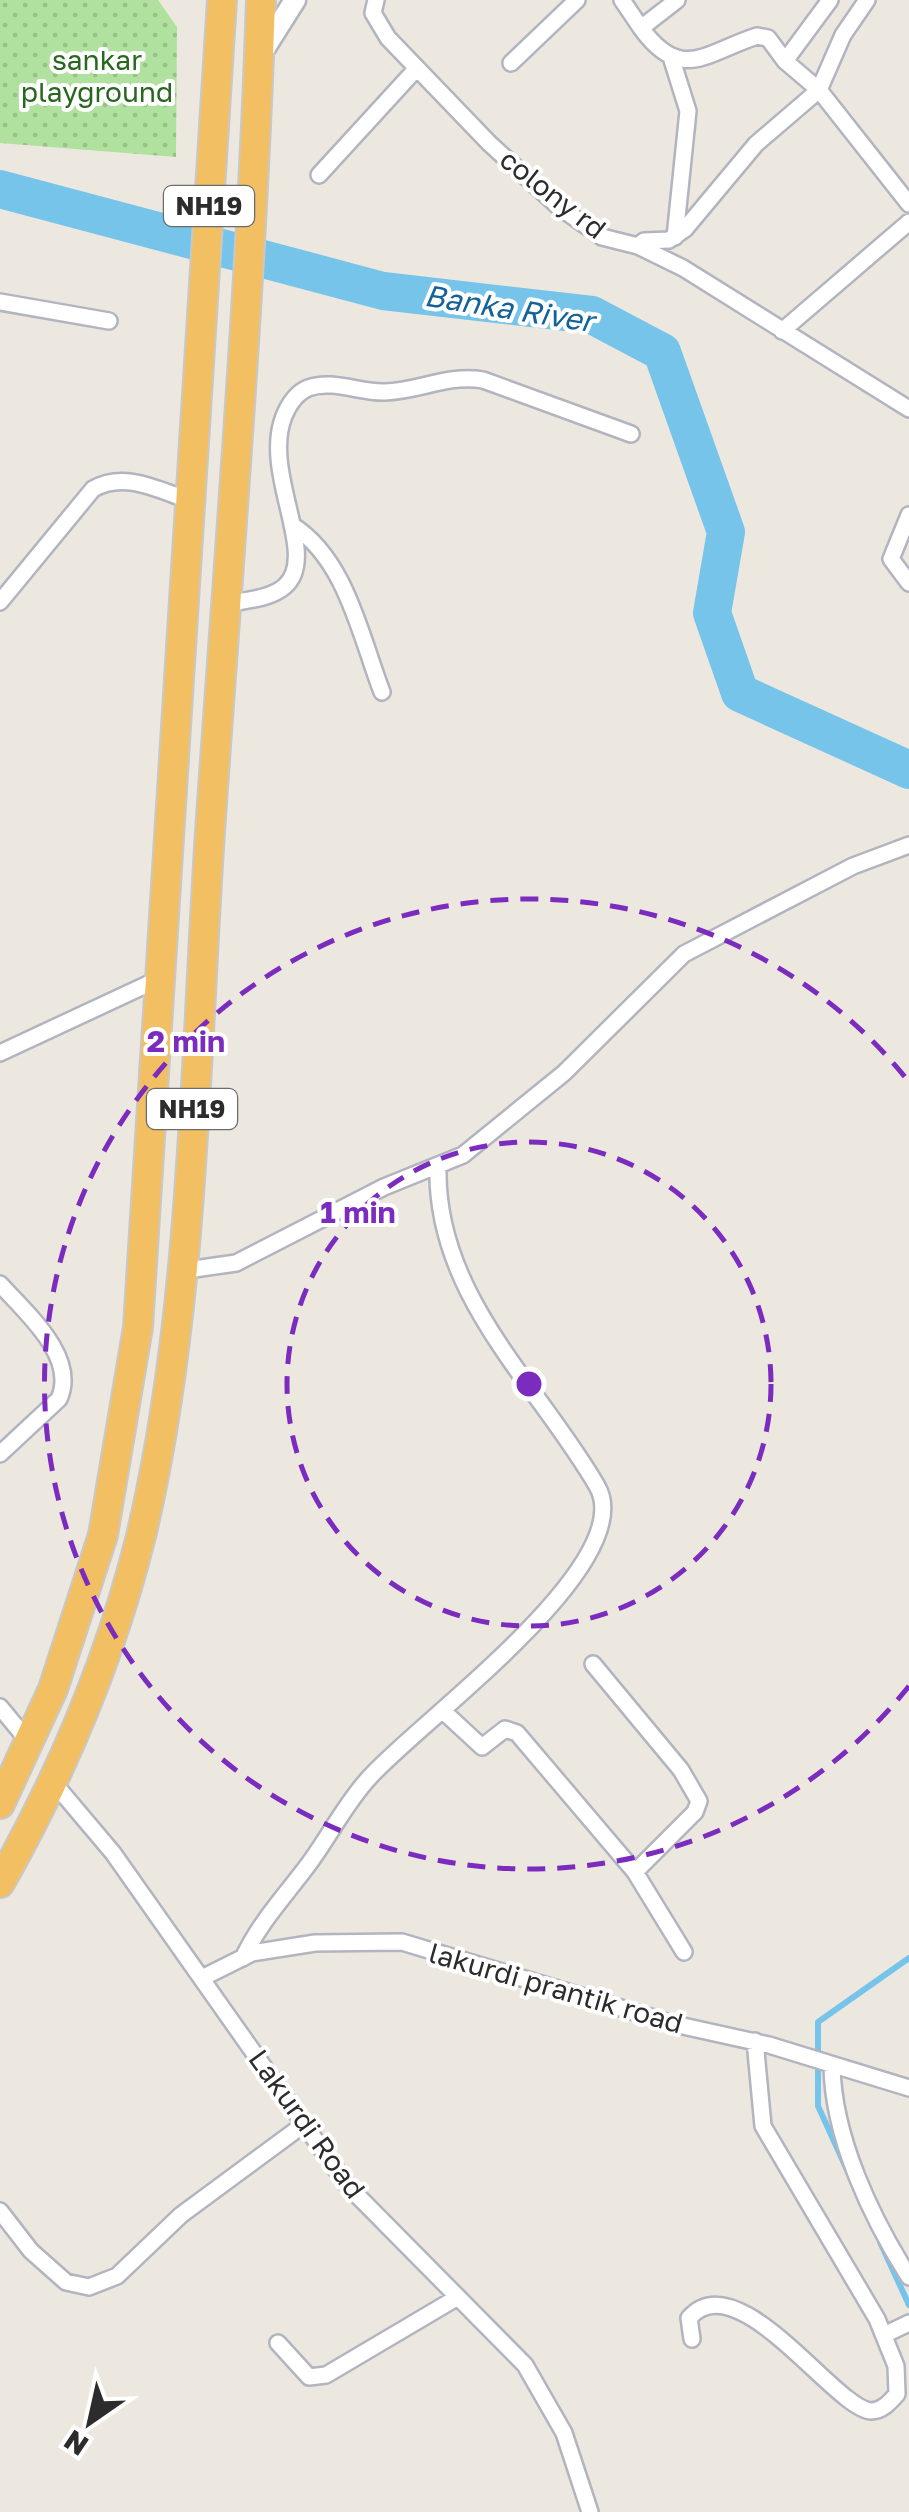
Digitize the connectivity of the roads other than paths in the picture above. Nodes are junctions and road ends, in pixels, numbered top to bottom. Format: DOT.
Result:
graph roads {
  1 [pos="260,0"];
  2 [pos="295,0"];
  3 [pos="376,0"];
  4 [pos="577,0"];
  5 [pos="622,0"];
  6 [pos="677,0"];
  7 [pos="830,0"];
  8 [pos="867,0"];
  9 [pos="220,3"];
  10 [pos="640,28"];
  11 [pos="258,59"];
  12 [pos="672,60"];
  13 [pos="785,61"];
  14 [pos="512,62"];
  15 [pos="417,68"];
  16 [pos="819,90"];
  17 [pos="319,175"];
  18 [pos="909,204"];
  19 [pos="909,222"];
  20 [pos="674,237"];
  21 [pos="638,246"];
  22 [pos="0,302"];
  23 [pos="109,321"];
  24 [pos="782,331"];
  25 [pos="909,408"];
  26 [pos="632,434"];
  27 [pos="191,501"];
  28 [pos="909,515"];
  29 [pos="292,525"];
  30 [pos="909,584"];
  31 [pos="0,602"];
  32 [pos="226,604"];
  33 [pos="382,692"];
  34 [pos="909,845"];
  35 [pos="163,977"];
  36 [pos="0,1053"];
  37 [pos="438,1167"];
  38 [pos="180,1271"];
  39 [pos="0,1284"];
  40 [pos="0,1454"];
  41 [pos="593,1664"];
  42 [pos="0,1707"];
  43 [pos="442,1711"];
  44 [pos="29,1742"];
  45 [pos="53,1782"];
  46 [pos="0,1804"];
  47 [pos="635,1872"];
  48 [pos="0,1883"];
  49 [pos="684,1952"];
  50 [pos="243,1958"];
  51 [pos="202,1978"];
  52 [pos="755,2041"];
  53 [pos="828,2065"];
  54 [pos="909,2088"];
  55 [pos="302,2125"];
  56 [pos="0,2211"];
  57 [pos="909,2277"];
  58 [pos="458,2297"];
  59 [pos="905,2325"];
  60 [pos="884,2335"];
  61 [pos="692,2338"];
  62 [pos="278,2343"];
  63 [pos="590,2512"];
  1 -- 11 [label="highway, NH19"];
  2 -- 11 [label="street"];
  3 -- 15 [label="street, colony rd"];
  4 -- 14 [label="street"];
  5 -- 10 [label="street"];
  6 -- 10 [label="street"];
  7 -- 13 [label="street"];
  8 -- 16 [label="street"];
  9 -- 27 [label="highway, NH19"];
  10 -- 12 [label="street"];
  11 -- 32 [label="highway, NH19"];
  12 -- 13 [label="street"];
  12 -- 20 [label="street"];
  13 -- 16 [label="street"];
  15 -- 17 [label="street"];
  15 -- 21 [label="street, colony rd"];
  16 -- 18 [label="street"];
  16 -- 20 [label="street"];
  19 -- 24 [label="street"];
  20 -- 21 [label="street"];
  21 -- 24 [label="street, colony rd"];
  22 -- 23 [label="street"];
  24 -- 25 [label="street, colony rd"];
  26 -- 29 [label="street"];
  27 -- 31 [label="street"];
  27 -- 35 [label="highway, NH19"];
  28 -- 30 [label="street"];
  29 -- 32 [label="street"];
  29 -- 33 [label="street"];
  32 -- 38 [label="highway, NH19"];
  34 -- 37 [label="street"];
  35 -- 36 [label="street"];
  35 -- 44 [label="highway, NH19"];
  37 -- 38 [label="street"];
  37 -- 43 [label="street"];
  38 -- 45 [label="highway, NH19"];
  39 -- 40 [label="street"];
  41 -- 47 [label="street"];
  42 -- 44 [label="street"];
  43 -- 47 [label="street"];
  43 -- 50 [label="street"];
  44 -- 46 [label="highway, NH19"];
  45 -- 48 [label="highway, NH19"];
  45 -- 51 [label="street, Lakurdi Road"];
  47 -- 49 [label="street"];
  50 -- 51 [label="street, lakurdi prantik road"];
  50 -- 52 [label="street, lakurdi prantik road"];
  51 -- 55 [label="street, Lakurdi Road"];
  52 -- 53 [label="street, lakurdi prantik road"];
  52 -- 60 [label="street"];
  53 -- 54 [label="street, lakurdi prantik road"];
  53 -- 57 [label="street"];
  55 -- 56 [label="street"];
  55 -- 58 [label="street, Lakurdi Road"];
  58 -- 62 [label="street"];
  58 -- 63 [label="street, Lakurdi Road"];
  59 -- 60 [label="street"];
  60 -- 61 [label="street"];
}
